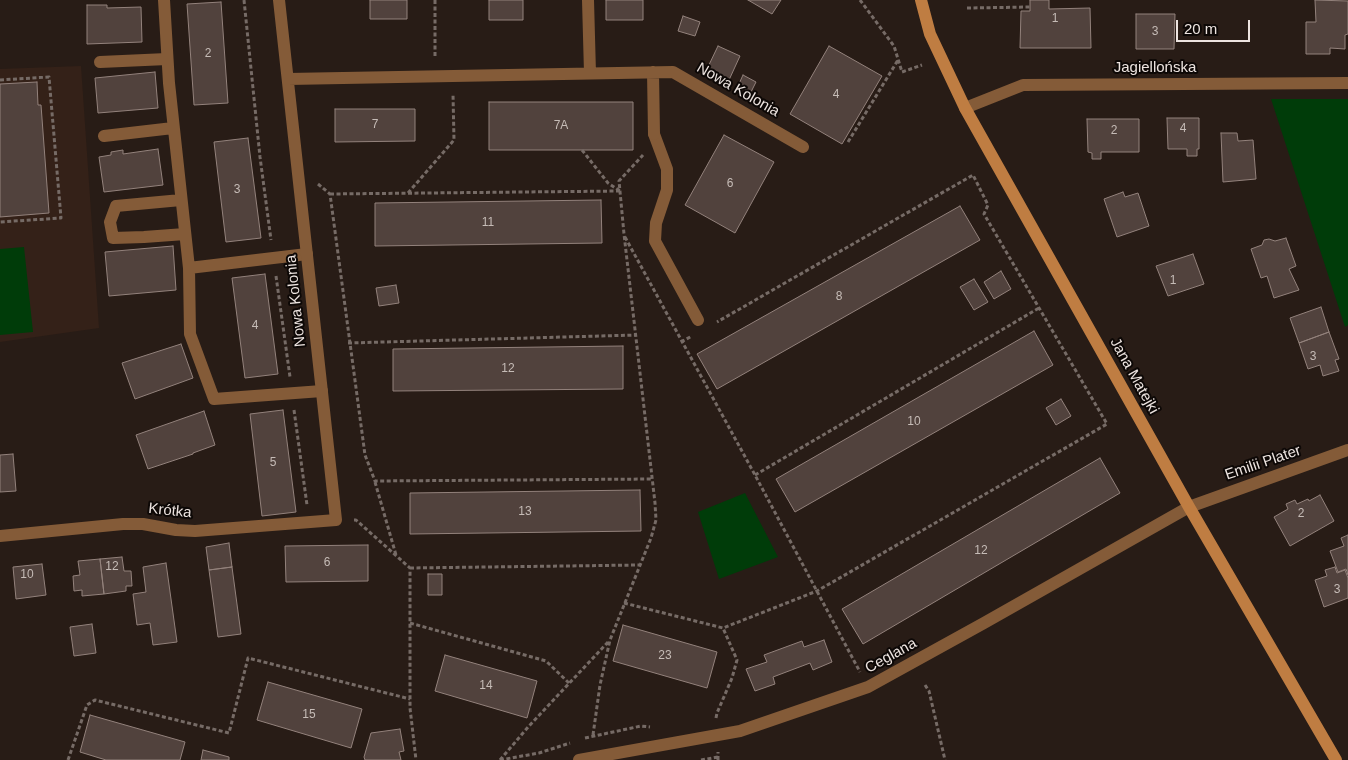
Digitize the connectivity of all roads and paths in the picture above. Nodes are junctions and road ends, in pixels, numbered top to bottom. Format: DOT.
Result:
graph roads {
  1 [pos="164,0"];
  2 [pos="279,0"];
  3 [pos="435,0"];
  4 [pos="588,0"];
  5 [pos="860,0"];
  6 [pos="921,0"];
  7 [pos="1030,7"];
  8 [pos="967,8"];
  9 [pos="167,59"];
  10 [pos="898,60"];
  11 [pos="100,62"];
  12 [pos="922,65"];
  13 [pos="653,72"];
  14 [pos="590,73"];
  15 [pos="436,76"];
  16 [pos="453,76"];
  17 [pos="288,79"];
  18 [pos="0,80"];
  19 [pos="1348,83"];
  20 [pos="966,108"];
  21 [pos="173,128"];
  22 [pos="654,134"];
  23 [pos="104,136"];
  24 [pos="848,142"];
  25 [pos="803,147"];
  26 [pos="582,150"];
  27 [pos="298,171"];
  28 [pos="620,191"];
  29 [pos="408,193"];
  30 [pos="330,194"];
  31 [pos="181,200"];
  32 [pos="0,222"];
  33 [pos="185,234"];
  34 [pos="624,234"];
  35 [pos="307,254"];
  36 [pos="188,268"];
  37 [pos="1039,308"];
  38 [pos="716,322"];
  39 [pos="698,326"];
  40 [pos="636,335"];
  41 [pos="348,342"];
  42 [pos="682,342"];
  43 [pos="322,391"];
  44 [pos="1348,450"];
  45 [pos="755,475"];
  46 [pos="652,479"];
  47 [pos="375,482"];
  48 [pos="1189,507"];
  49 [pos="336,520"];
  50 [pos="0,536"];
  51 [pos="396,556"];
  52 [pos="640,565"];
  53 [pos="410,568"];
  54 [pos="817,591"];
  55 [pos="624,603"];
  56 [pos="410,624"];
  57 [pos="723,628"];
  58 [pos="610,640"];
  59 [pos="570,683"];
  60 [pos="925,685"];
  61 [pos="868,687"];
  62 [pos="410,699"];
  63 [pos="716,723"];
  64 [pos="584,738"];
  65 [pos="575,741"];
  66 [pos="718,757"];
  67 [pos="68,760"];
  68 [pos="416,760"];
  69 [pos="500,760"];
  70 [pos="580,760"];
  71 [pos="701,760"];
  72 [pos="945,760"];
  73 [pos="1336,760"];
  1 -- 9 [label="street"];
  2 -- 17 [label="street, Nowa Kolonia"];
  3 -- 15 [label="path"];
  4 -- 14 [label="street"];
  5 -- 10 [label="path"];
  6 -- 20 [label="street, Jana Matejki"];
  7 -- 8 [label="path"];
  9 -- 11 [label="street"];
  9 -- 21 [label="street"];
  10 -- 12 [label="path"];
  10 -- 24 [label="path"];
  13 -- 14 [label="street, Nowa Kolonia"];
  13 -- 22 [label="street"];
  13 -- 25 [label="street, Nowa Kolonia"];
  14 -- 16 [label="street, Nowa Kolonia"];
  15 -- 16 [label="street, Nowa Kolonia"];
  15 -- 17 [label="street, Nowa Kolonia"];
  16 -- 29 [label="path"];
  17 -- 27 [label="street, Nowa Kolonia"];
  18 -- 32 [label="path"];
  19 -- 20 [label="street, Jagiellońska"];
  20 -- 48 [label="street, Jana Matejki"];
  21 -- 23 [label="street"];
  21 -- 31 [label="street"];
  22 -- 28 [label="path"];
  22 -- 39 [label="street"];
  26 -- 28 [label="path"];
  27 -- 30 [label="path"];
  27 -- 35 [label="street, Nowa Kolonia"];
  28 -- 29 [label="path"];
  28 -- 34 [label="path"];
  29 -- 30 [label="path"];
  30 -- 41 [label="path"];
  31 -- 33 [label="street"];
  31 -- 33 [label="street"];
  33 -- 36 [label="street"];
  34 -- 40 [label="path"];
  34 -- 42 [label="path"];
  35 -- 36 [label="street"];
  35 -- 43 [label="street, Nowa Kolonia"];
  36 -- 43 [label="street"];
  37 -- 38 [label="path"];
  37 -- 45 [label="path"];
  37 -- 54 [label="path"];
  39 -- 42 [label="path"];
  40 -- 41 [label="path"];
  40 -- 46 [label="path"];
  41 -- 47 [label="path"];
  42 -- 45 [label="path"];
  43 -- 49 [label="street, Nowa Kolonia"];
  44 -- 48 [label="street, Emilii Plater"];
  45 -- 54 [label="path"];
  46 -- 47 [label="path"];
  46 -- 52 [label="path"];
  47 -- 51 [label="path"];
  48 -- 61 [label="street, Ceglana"];
  48 -- 73 [label="street, Jana Matejki"];
  49 -- 50 [label="street, Krótka"];
  49 -- 51 [label="path"];
  51 -- 53 [label="path"];
  52 -- 53 [label="path"];
  52 -- 55 [label="path"];
  53 -- 56 [label="path"];
  54 -- 57 [label="path"];
  54 -- 61 [label="path"];
  55 -- 57 [label="path"];
  55 -- 58 [label="path"];
  56 -- 59 [label="path"];
  56 -- 62 [label="path"];
  57 -- 63 [label="path"];
  58 -- 59 [label="path"];
  58 -- 64 [label="path"];
  59 -- 69 [label="path"];
  60 -- 72 [label="path"];
  61 -- 70 [label="street, Ceglana"];
  62 -- 67 [label="path"];
  62 -- 68 [label="path"];
  65 -- 69 [label="path"];
  66 -- 71 [label="path"];
}
